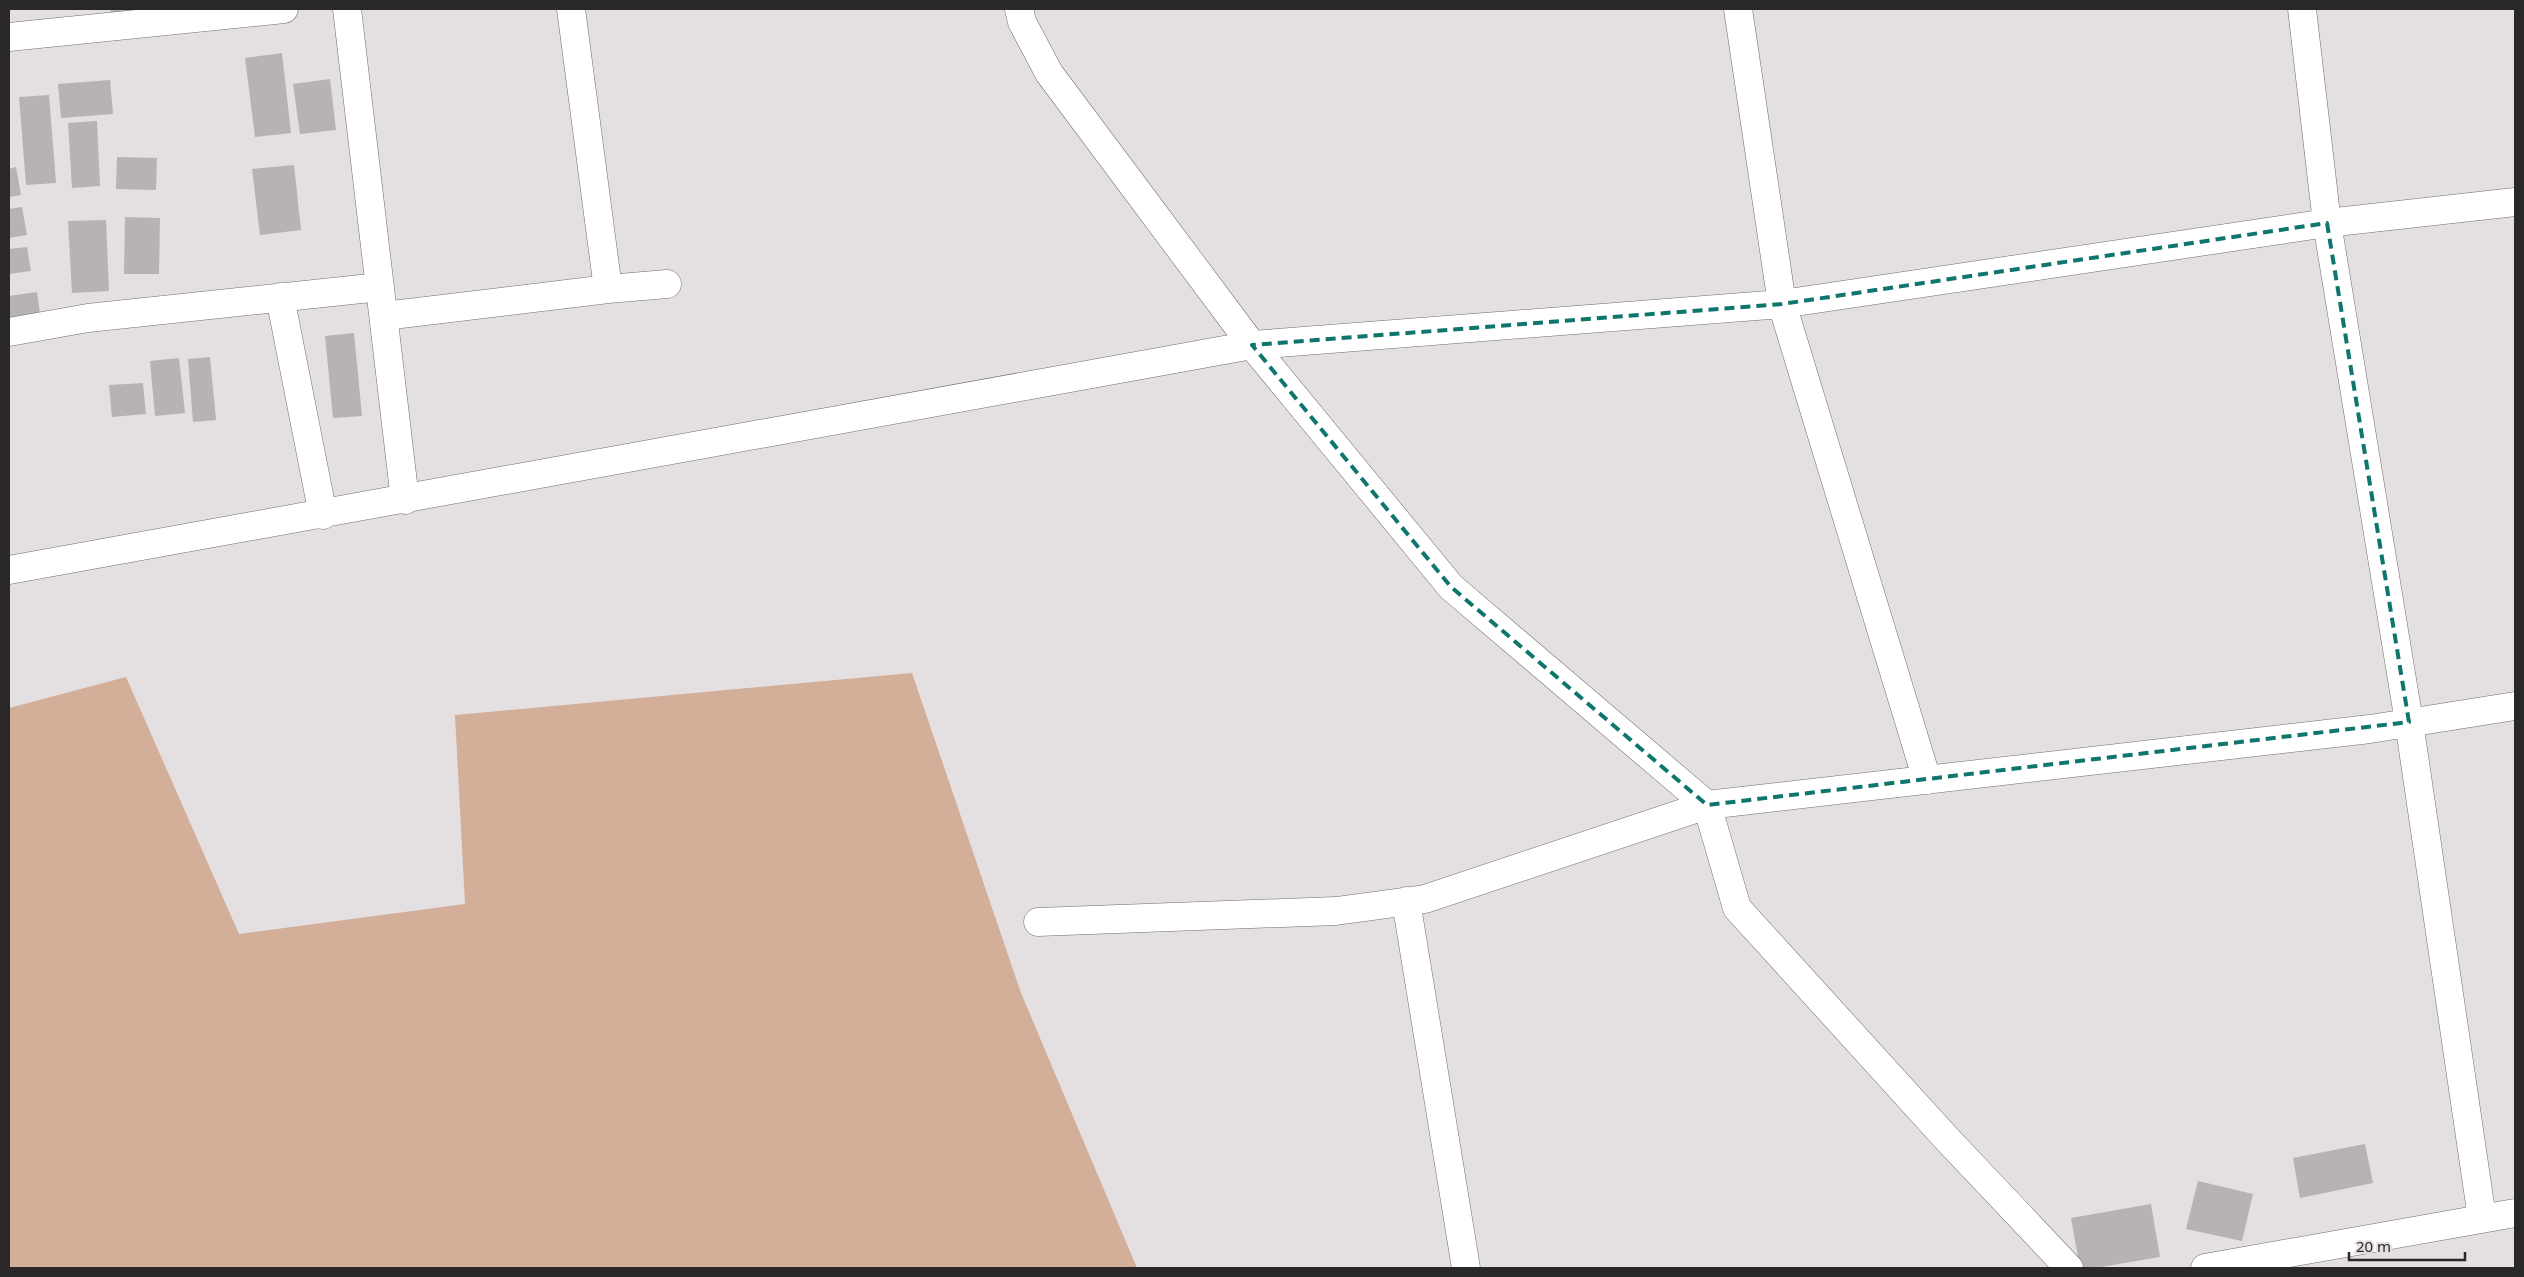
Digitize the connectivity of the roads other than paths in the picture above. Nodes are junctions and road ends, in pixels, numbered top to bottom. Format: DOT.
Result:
graph roads {
  1 [pos="284,9"];
  2 [pos="347,9"];
  3 [pos="571,9"];
  4 [pos="1019,9"];
  5 [pos="1738,9"];
  6 [pos="2302,9"];
  7 [pos="9,37"];
  8 [pos="2515,202"];
  9 [pos="2327,223"];
  10 [pos="667,284"];
  11 [pos="380,287"];
  12 [pos="608,289"];
  13 [pos="280,297"];
  14 [pos="1782,304"];
  15 [pos="384,316"];
  16 [pos="9,332"];
  17 [pos="1252,345"];
  18 [pos="405,500"];
  19 [pos="322,514"];
  20 [pos="9,570"];
  21 [pos="2515,706"];
  22 [pos="2409,722"];
  23 [pos="1927,780"];
  24 [pos="1707,804"];
  25 [pos="1406,901"];
  26 [pos="1038,922"];
  27 [pos="2515,1213"];
  28 [pos="2482,1218"];
  29 [pos="1466,1268"];
  30 [pos="2069,1268"];
  31 [pos="2205,1268"];
  1 -- 7 [label="street"];
  2 -- 11 [label="street"];
  3 -- 12 [label="street"];
  4 -- 17 [label="street"];
  5 -- 14 [label="street"];
  6 -- 9 [label="street"];
  8 -- 9 [label="street"];
  9 -- 14 [label="street"];
  9 -- 22 [label="street"];
  10 -- 12 [label="street"];
  11 -- 13 [label="street"];
  11 -- 15 [label="street"];
  12 -- 15 [label="street"];
  13 -- 16 [label="street"];
  13 -- 19 [label="street"];
  14 -- 17 [label="street"];
  14 -- 23 [label="street"];
  15 -- 18 [label="street"];
  17 -- 18 [label="street"];
  17 -- 24 [label="street"];
  18 -- 19 [label="street"];
  19 -- 20 [label="street"];
  21 -- 22 [label="street"];
  22 -- 23 [label="street"];
  22 -- 28 [label="street"];
  23 -- 24 [label="street"];
  24 -- 25 [label="street"];
  24 -- 30 [label="street"];
  25 -- 26 [label="street"];
  25 -- 29 [label="street"];
  27 -- 28 [label="street"];
  28 -- 31 [label="street"];
}
